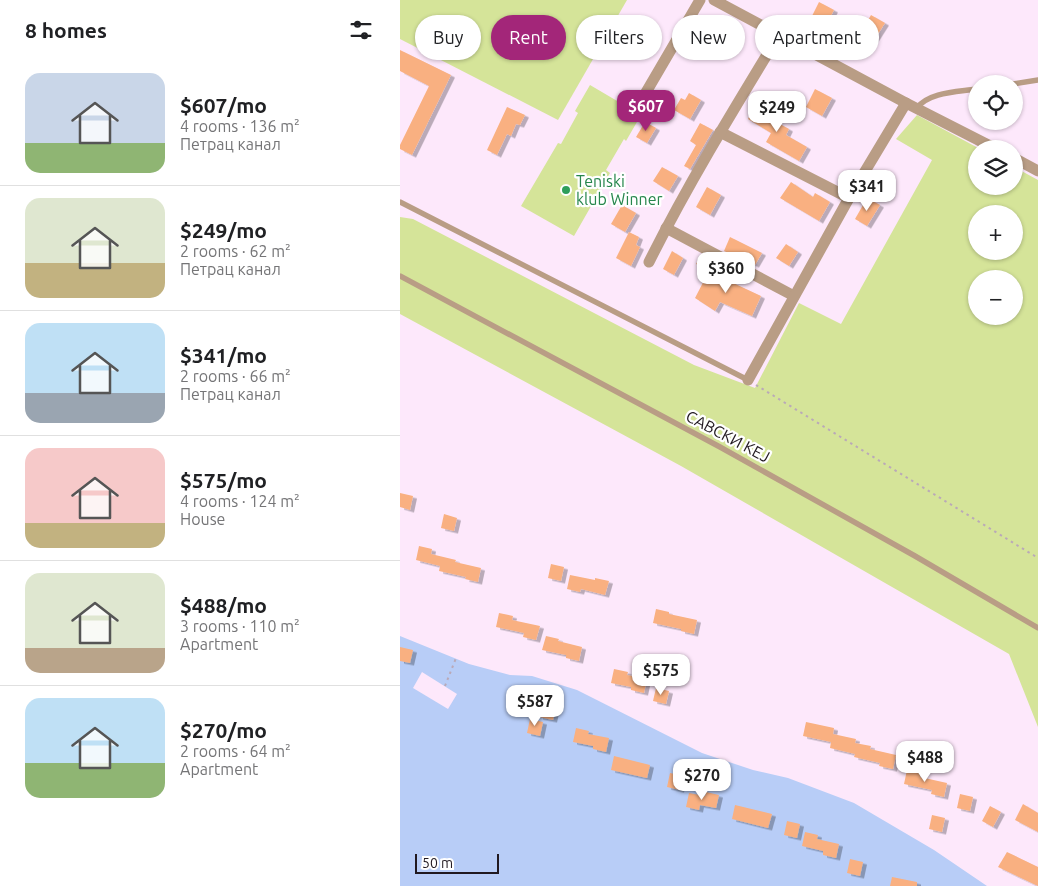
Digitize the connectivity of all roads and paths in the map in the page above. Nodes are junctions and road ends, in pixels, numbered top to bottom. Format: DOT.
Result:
graph roads {
  1 [pos="700,0"];
  2 [pos="714,0"];
  3 [pos="755,21"];
  4 [pos="763,60"];
  5 [pos="826,60"];
  6 [pos="1038,80"];
  7 [pos="1023,82"];
  8 [pos="968,90"];
  9 [pos="906,104"];
  10 [pos="638,106"];
  11 [pos="917,108"];
  12 [pos="720,132"];
  13 [pos="979,140"];
  14 [pos="1023,163"];
  15 [pos="1038,171"];
  16 [pos="849,198"];
  17 [pos="400,202"];
  18 [pos="666,228"];
  19 [pos="649,262"];
  20 [pos="400,276"];
  21 [pos="794,296"];
  22 [pos="748,380"];
  23 [pos="1038,558"];
  24 [pos="1038,628"];
  25 [pos="456,658"];
  26 [pos="445,686"];
  1 -- 10 [label="street"];
  2 -- 3 [label="street"];
  4 -- 12 [label="street"];
  5 -- 9 [label="street"];
  6 -- 7 [label="lane"];
  8 -- 11 [label="lane"];
  9 -- 11 [label="street"];
  9 -- 16 [label="street"];
  11 -- 13 [label="street"];
  12 -- 16 [label="street"];
  12 -- 18 [label="street"];
  14 -- 15 [label="street"];
  16 -- 21 [label="street"];
  17 -- 22 [label="lane"];
  18 -- 19 [label="street"];
  18 -- 21 [label="street"];
  20 -- 24 [label="lane, САВСКИ КЕЈ"];
  21 -- 22 [label="street"];
  22 -- 23 [label="path"];
  25 -- 26 [label="path"];
}
